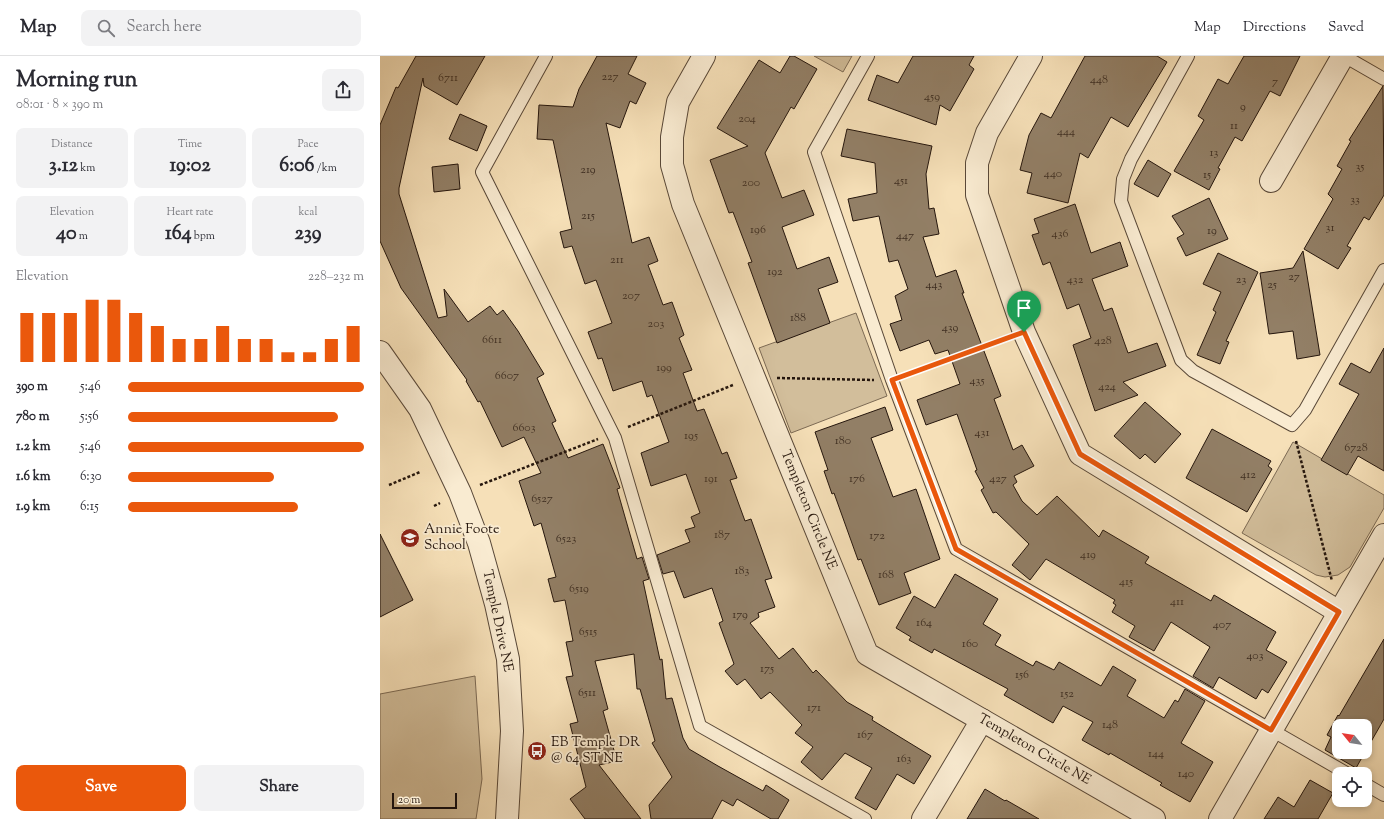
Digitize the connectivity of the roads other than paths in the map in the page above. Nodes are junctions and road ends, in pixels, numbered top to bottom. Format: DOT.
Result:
graph roads {
  1 [pos="546,56"];
  2 [pos="704,56"];
  3 [pos="868,56"];
  4 [pos="1030,56"];
  5 [pos="1188,56"];
  6 [pos="1344,56"];
  7 [pos="1384,79"];
  8 [pos="1271,181"];
  9 [pos="1384,270"];
  10 [pos="380,352"];
  11 [pos="1384,535"];
  12 [pos="1339,612"];
  13 [pos="982,720"];
  14 [pos="1271,730"];
  15 [pos="1336,767"];
  16 [pos="1372,788"];
  17 [pos="1384,795"];
  18 [pos="507,819"];
  19 [pos="865,819"];
  20 [pos="923,819"];
  21 [pos="1154,819"];
  22 [pos="1220,819"];
  1 -- 19 [label="lane"];
  2 -- 13 [label="street, Templeton Circle NE"];
  3 -- 14 [label="lane"];
  4 -- 12 [label="street"];
  5 -- 9 [label="lane"];
  6 -- 7 [label="lane"];
  6 -- 8 [label="street"];
  10 -- 18 [label="street, Temple Drive NE"];
  11 -- 12 [label="street"];
  12 -- 14 [label="street"];
  13 -- 20 [label="street"];
  13 -- 21 [label="street, Templeton Circle NE"];
  14 -- 15 [label="lane"];
  14 -- 22 [label="street"];
  16 -- 17 [label="lane"];
}
